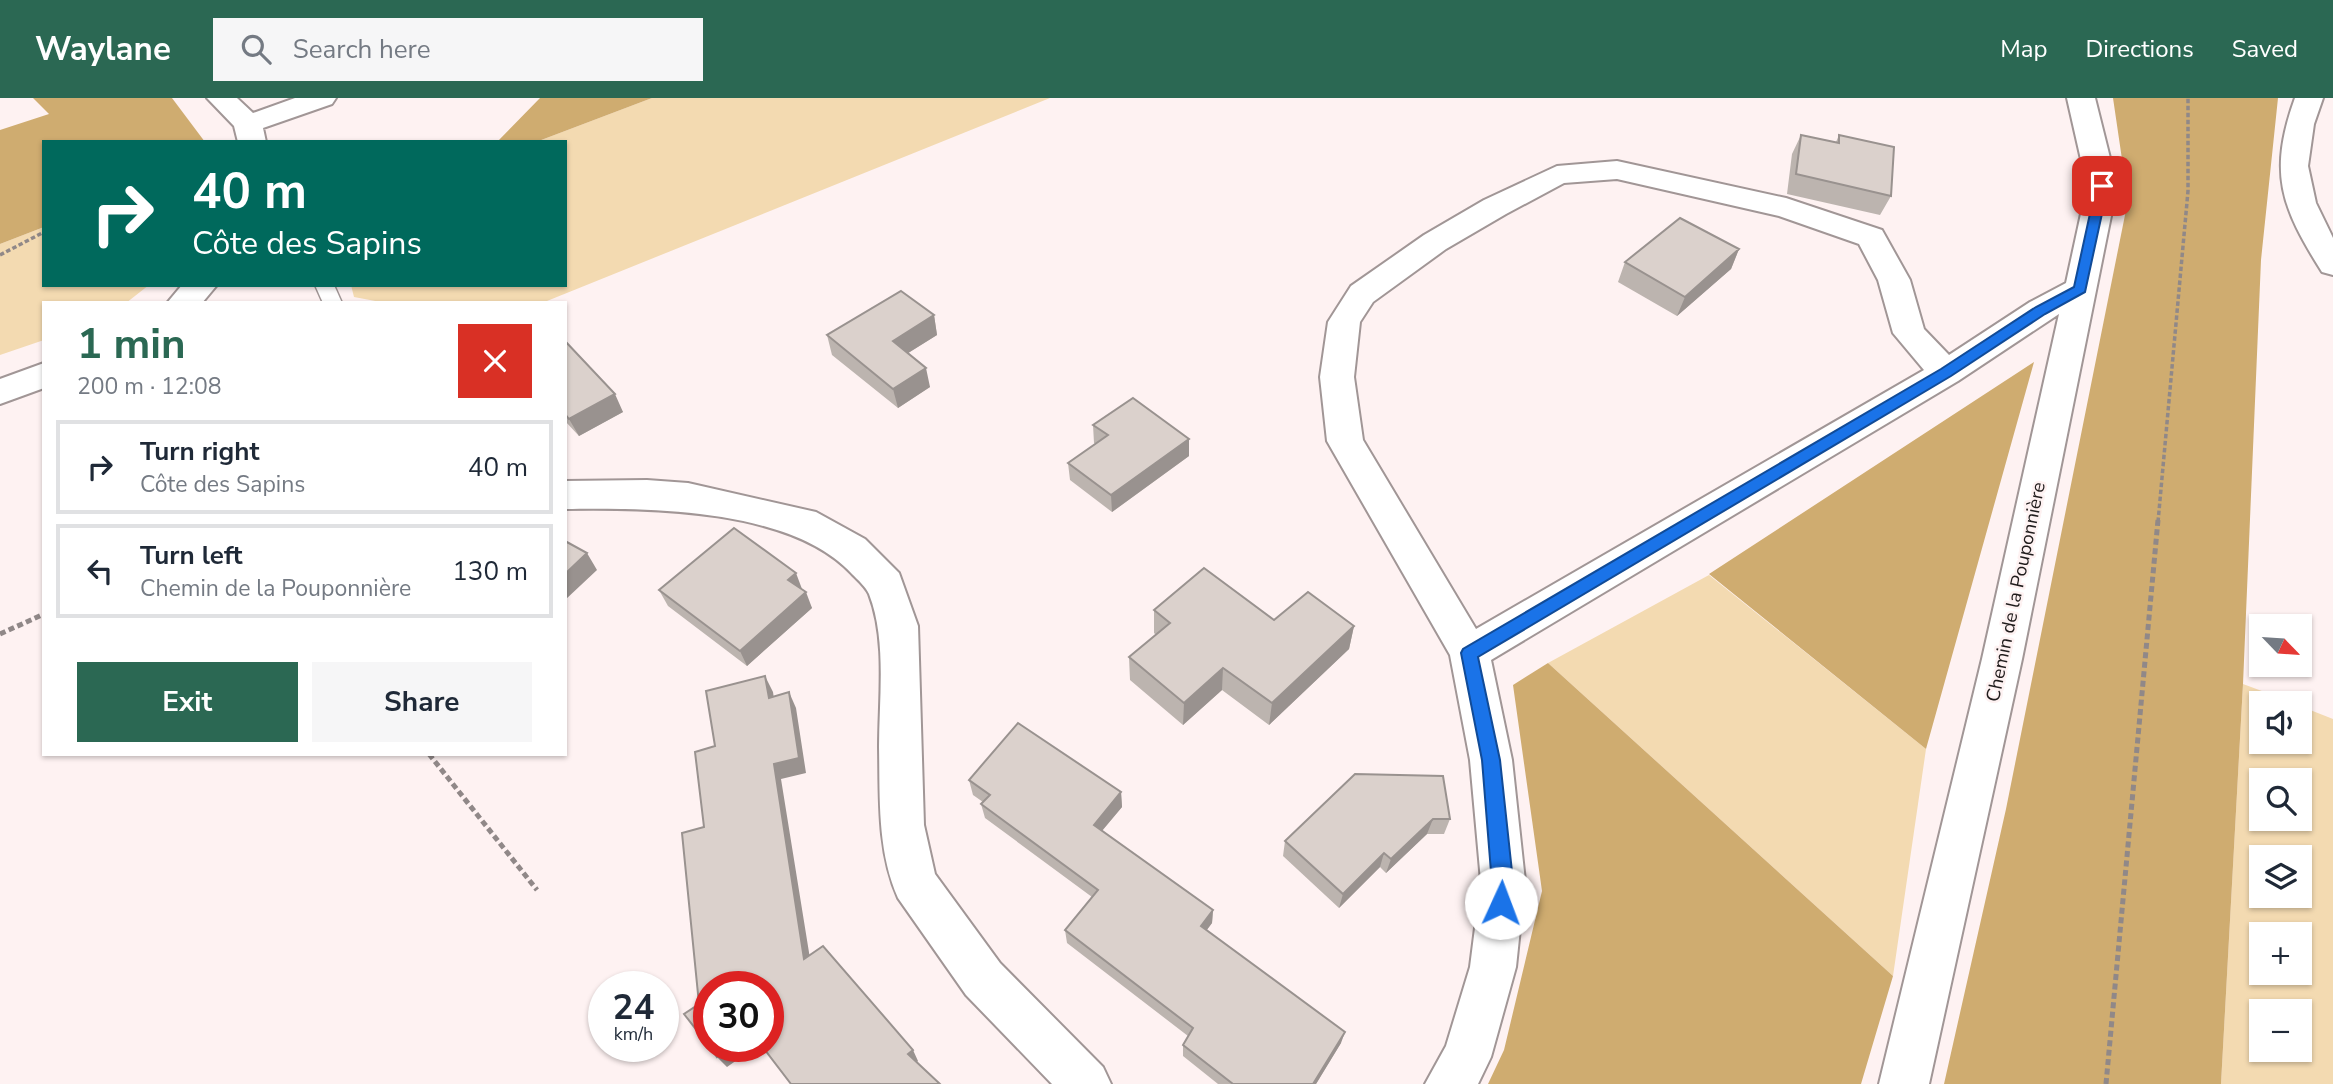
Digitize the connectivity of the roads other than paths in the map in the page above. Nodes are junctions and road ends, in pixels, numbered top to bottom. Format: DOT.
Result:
graph roads {
  1 [pos="221,98"];
  2 [pos="322,98"];
  3 [pos="2081,98"];
  4 [pos="2309,98"];
  5 [pos="250,133"];
  6 [pos="2333,265"];
  7 [pos="199,287"];
  8 [pos="2080,289"];
  9 [pos="185,301"];
  10 [pos="1946,373"];
  11 [pos="42,376"];
  12 [pos="0,392"];
  13 [pos="567,495"];
  14 [pos="1469,653"];
  15 [pos="1086,1084"];
  16 [pos="1450,1084"];
  17 [pos="1904,1084"];
  1 -- 5 [label="street"];
  2 -- 5 [label="street"];
  3 -- 8 [label="street, Chemin de la Pouponnière"];
  4 -- 6 [label="street"];
  7 -- 9 [label="street"];
  8 -- 10 [label="street"];
  8 -- 17 [label="street, Chemin de la Pouponnière"];
  10 -- 14 [label="street"];
  10 -- 14 [label="street"];
  11 -- 12 [label="street"];
  13 -- 15 [label="street"];
  14 -- 16 [label="street"];
}
